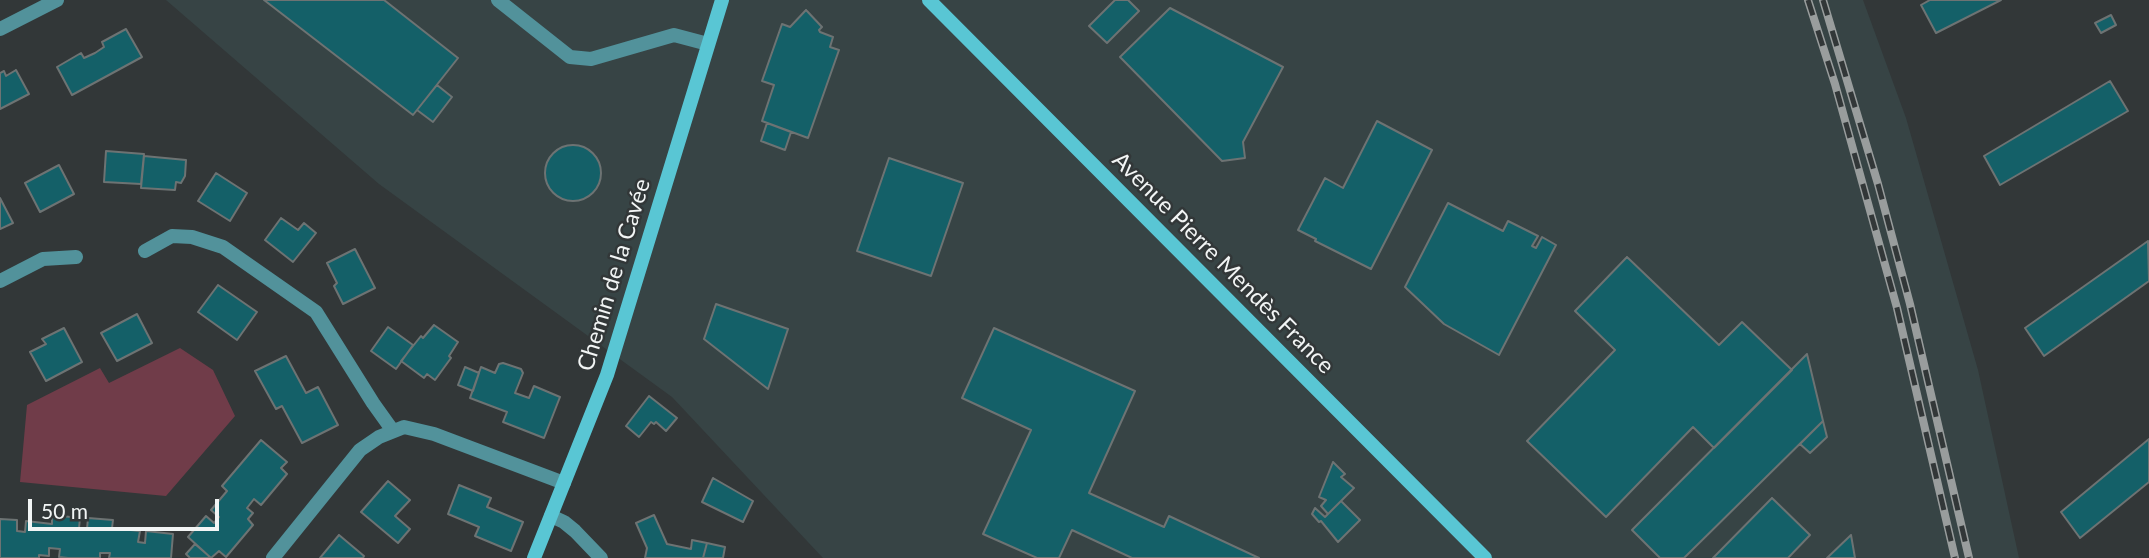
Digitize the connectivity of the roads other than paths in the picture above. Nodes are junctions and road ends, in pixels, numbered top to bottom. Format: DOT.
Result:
graph roads {
  1 [pos="57,0"];
  2 [pos="498,0"];
  3 [pos="722,0"];
  4 [pos="929,0"];
  5 [pos="0,29"];
  6 [pos="708,44"];
  7 [pos="145,251"];
  8 [pos="76,257"];
  9 [pos="0,281"];
  10 [pos="393,431"];
  11 [pos="564,484"];
  12 [pos="551,516"];
  13 [pos="273,558"];
  14 [pos="534,558"];
  15 [pos="601,558"];
  16 [pos="1485,558"];
  1 -- 5 [label="street"];
  2 -- 6 [label="street"];
  3 -- 6 [label="main road, Chemin de la Cavée"];
  4 -- 16 [label="main road, Avenue Pierre Mendès France"];
  6 -- 11 [label="main road, Chemin de la Cavée"];
  7 -- 10 [label="street"];
  8 -- 9 [label="street"];
  10 -- 11 [label="street"];
  10 -- 13 [label="street"];
  11 -- 12 [label="main road, Chemin de la Cavée"];
  12 -- 14 [label="main road, Chemin de la Cavée"];
  12 -- 15 [label="street"];
}
